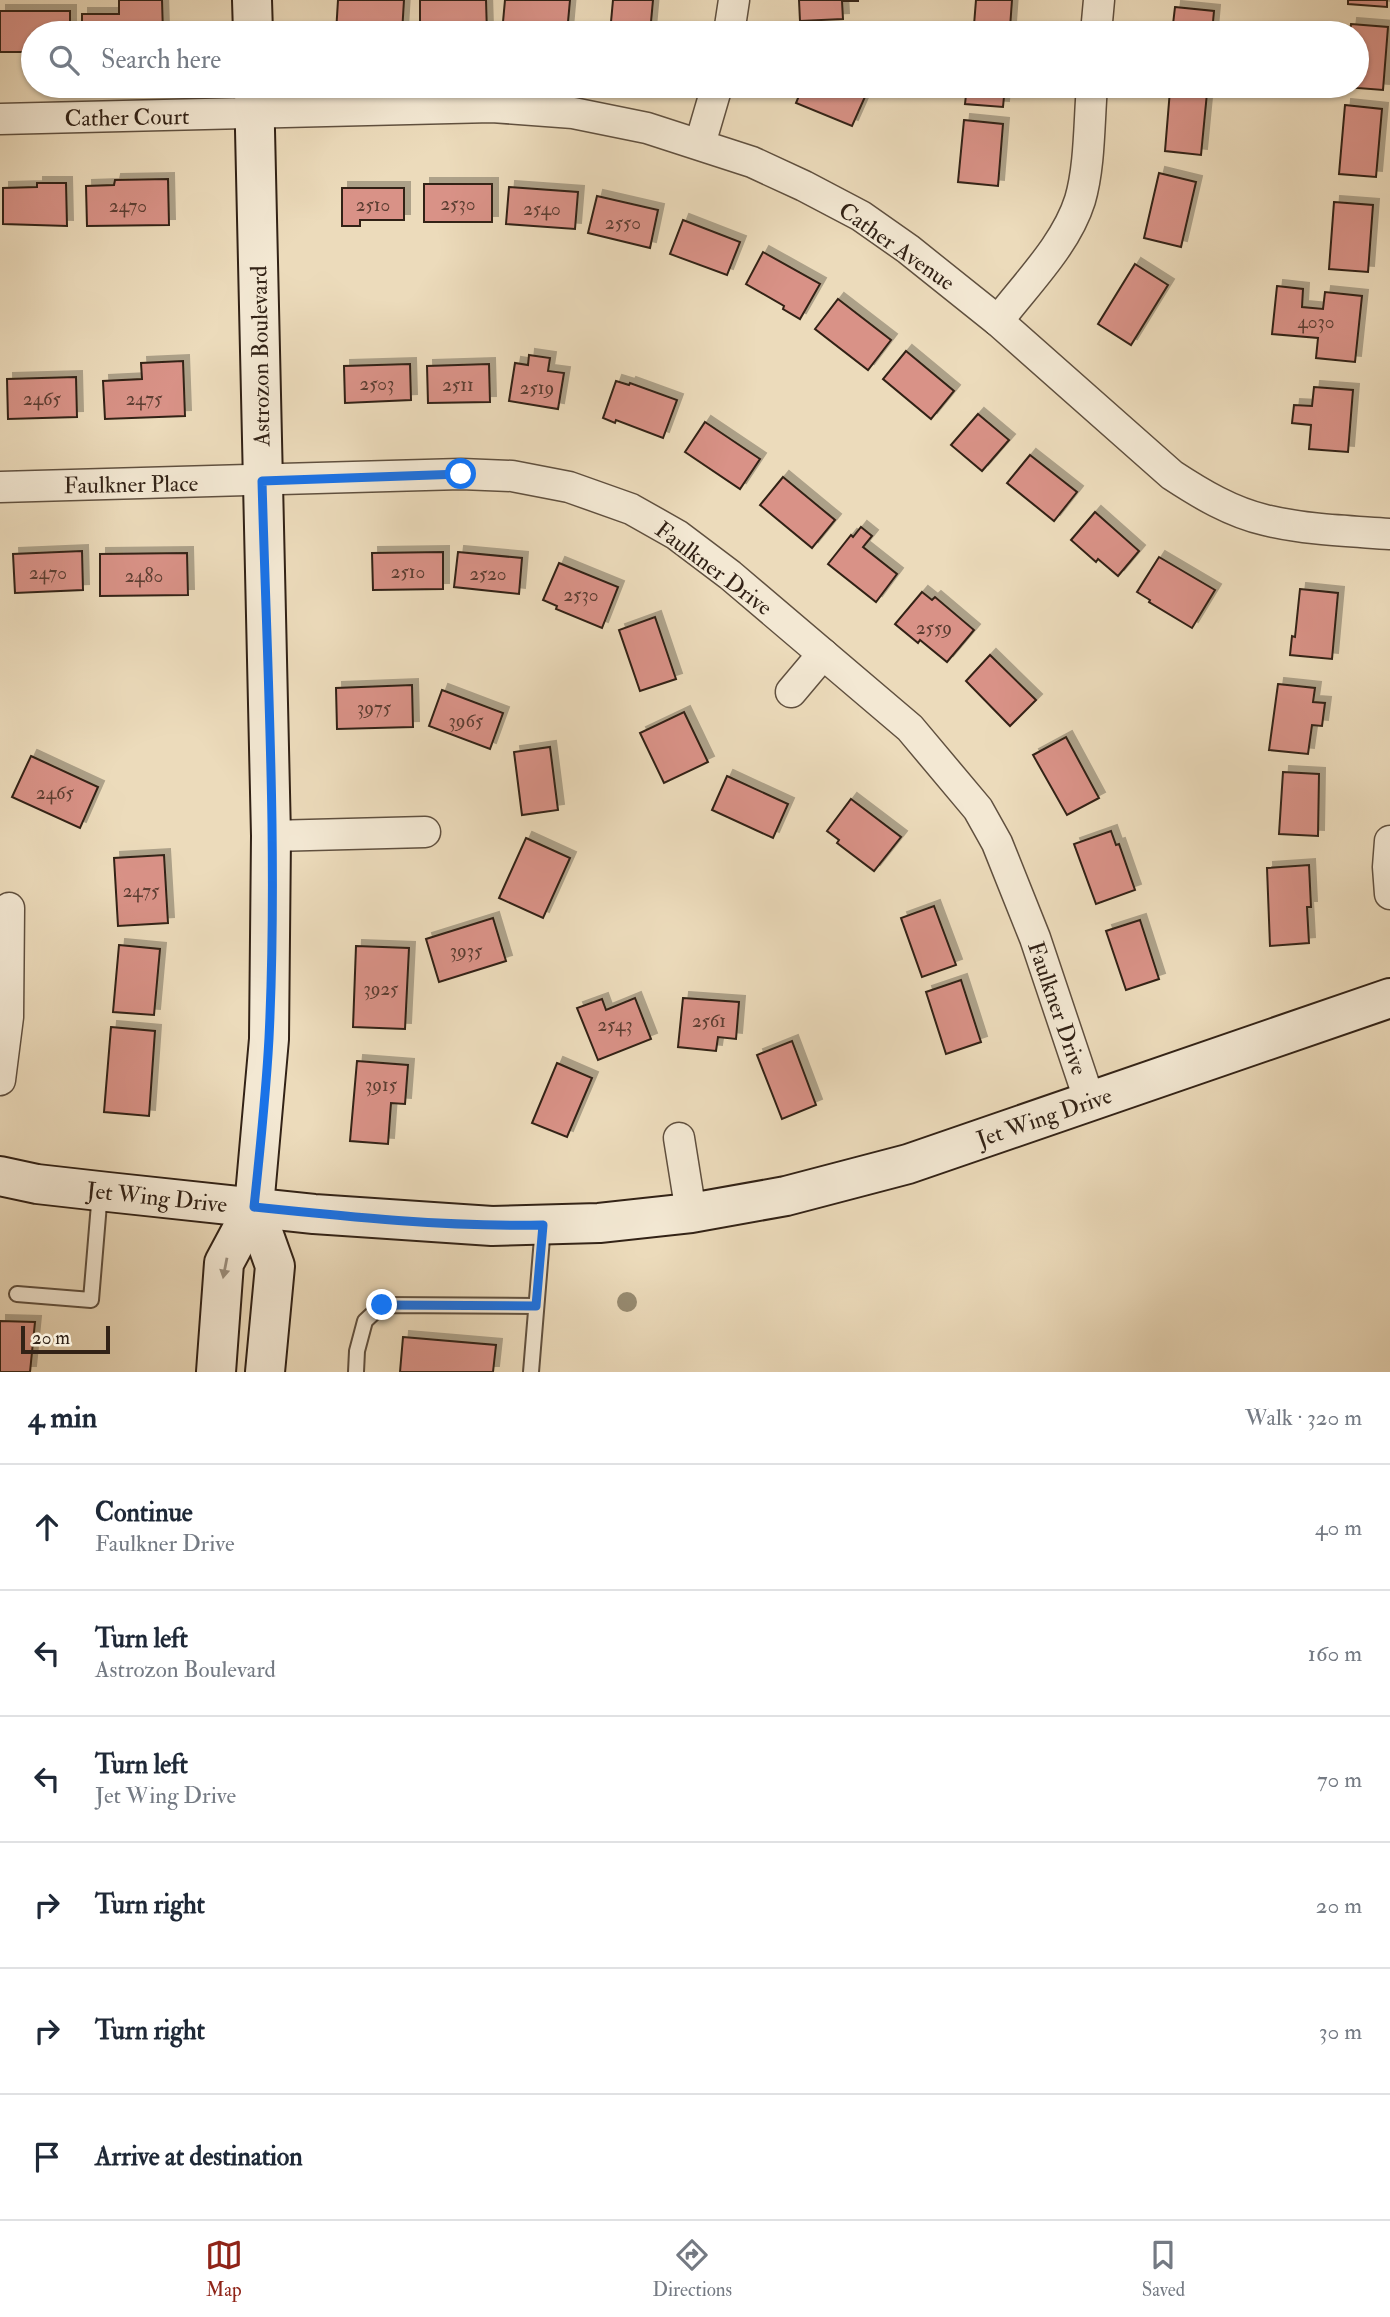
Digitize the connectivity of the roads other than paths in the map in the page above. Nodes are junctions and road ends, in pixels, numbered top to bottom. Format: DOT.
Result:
graph roads {
  1 [pos="252,0"];
  2 [pos="734,0"];
  3 [pos="1098,0"];
  4 [pos="253,21"];
  5 [pos="731,21"];
  6 [pos="1097,21"];
  7 [pos="713,98"];
  8 [pos="1091,98"];
  9 [pos="254,100"];
  10 [pos="0,120"];
  11 [pos="700,144"];
  12 [pos="998,321"];
  13 [pos="262,481"];
  14 [pos="0,487"];
  15 [pos="1390,534"];
  16 [pos="823,654"];
  17 [pos="790,692"];
  18 [pos="425,832"];
  19 [pos="271,836"];
  20 [pos="1390,841"];
  21 [pos="1390,894"];
  22 [pos="9,908"];
  23 [pos="1390,998"];
  24 [pos="0,1080"];
  25 [pos="1090,1102"];
  26 [pos="679,1138"];
  27 [pos="0,1176"];
  28 [pos="100,1191"];
  29 [pos="254,1207"];
  30 [pos="691,1213"];
  31 [pos="543,1225"];
  32 [pos="17,1294"];
  33 [pos="536,1306"];
  34 [pos="216,1372"];
  35 [pos="265,1372"];
  36 [pos="356,1372"];
  37 [pos="531,1372"];
  1 -- 4 [label="main road"];
  2 -- 5 [label="street"];
  3 -- 6 [label="street"];
  7 -- 11 [label="street"];
  8 -- 12 [label="street"];
  9 -- 10 [label="street, Cather Court"];
  9 -- 11 [label="street, Cather Avenue"];
  9 -- 13 [label="main road, Astrozon Boulevard"];
  11 -- 12 [label="street, Cather Avenue"];
  12 -- 15 [label="street, Cather Avenue"];
  13 -- 14 [label="street, Faulkner Place"];
  13 -- 16 [label="street, Faulkner Drive"];
  13 -- 19 [label="main road, Astrozon Boulevard"];
  16 -- 17 [label="street"];
  16 -- 25 [label="street, Faulkner Drive"];
  18 -- 19 [label="street"];
  19 -- 29 [label="main road, Astrozon Boulevard"];
  20 -- 21 [label="street"];
  22 -- 24 [label="street"];
  23 -- 25 [label="main road, Jet Wing Drive"];
  25 -- 30 [label="main road, Jet Wing Drive"];
  26 -- 30 [label="street"];
  27 -- 28 [label="main road, Jet Wing Drive"];
  28 -- 29 [label="main road, Jet Wing Drive"];
  28 -- 32 [label="lane"];
  29 -- 31 [label="main road, Jet Wing Drive"];
  29 -- 34 [label="main road, Astrozon Boulevard, one-way"];
  29 -- 35 [label="main road, Astrozon Boulevard"];
  30 -- 31 [label="main road, Jet Wing Drive"];
  31 -- 33 [label="lane"];
  33 -- 36 [label="lane"];
  33 -- 37 [label="lane"];
}
